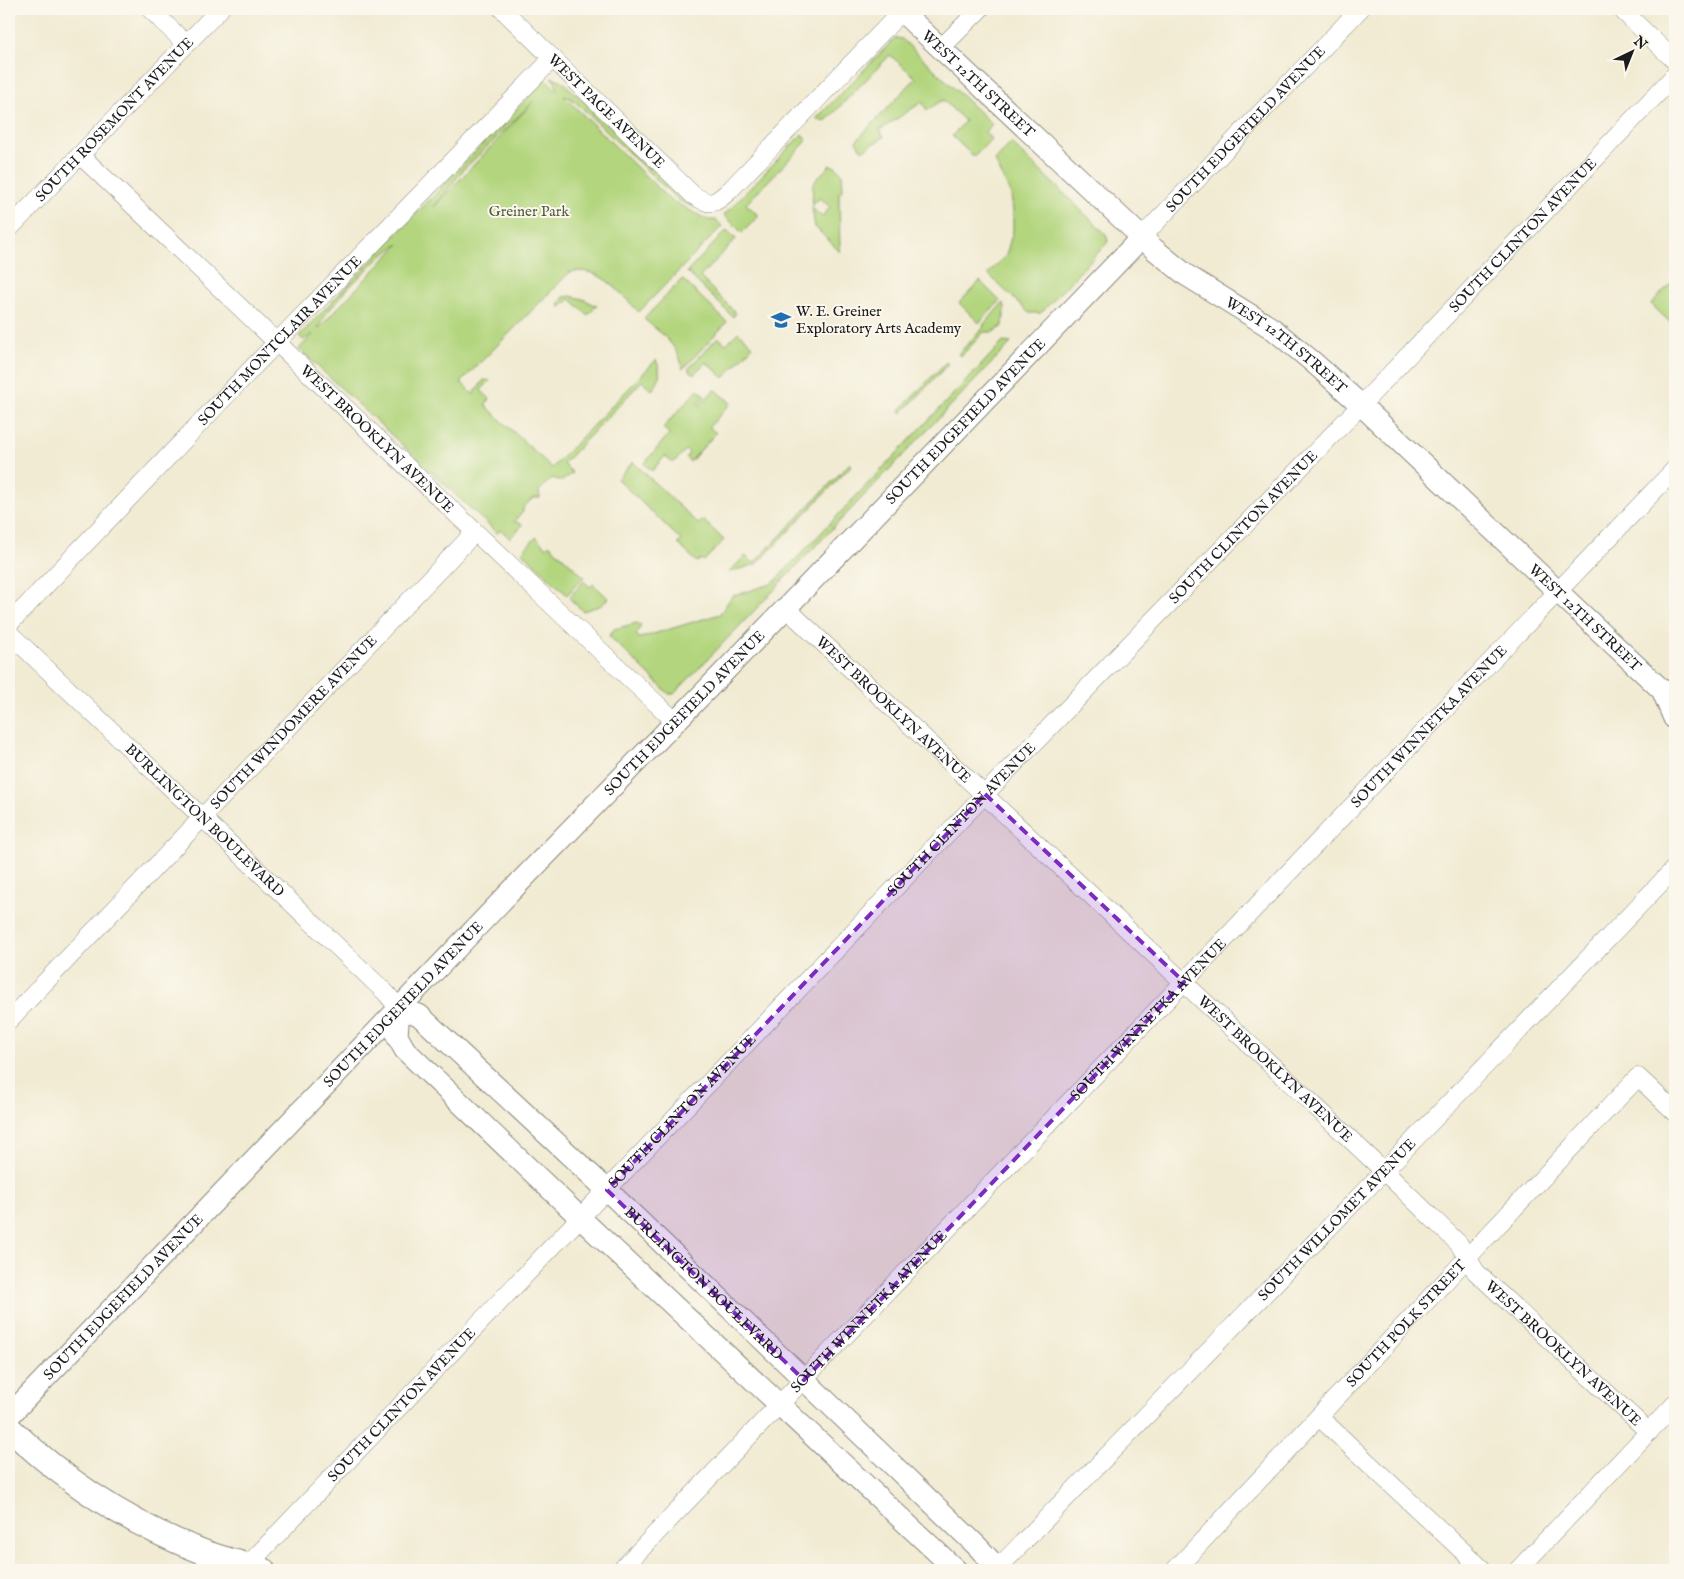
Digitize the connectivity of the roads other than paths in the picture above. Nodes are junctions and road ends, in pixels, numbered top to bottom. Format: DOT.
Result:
graph roads {
  1 [pos="150,9"];
  2 [pos="220,9"];
  3 [pos="502,9"];
  4 [pos="980,9"];
  5 [pos="1360,9"];
  6 [pos="1621,9"];
  7 [pos="901,10"];
  8 [pos="186,44"];
  9 [pos="941,48"];
  10 [pos="553,58"];
  11 [pos="1675,60"];
  12 [pos="1675,75"];
  13 [pos="80,155"];
  14 [pos="9,229"];
  15 [pos="1141,238"];
  16 [pos="278,342"];
  17 [pos="1361,405"];
  18 [pos="1675,469"];
  19 [pos="475,532"];
  20 [pos="1558,591"];
  21 [pos="786,608"];
  22 [pos="9,624"];
  23 [pos="9,633"];
  24 [pos="1670,695"];
  25 [pos="1675,717"];
  26 [pos="676,721"];
  27 [pos="985,794"];
  28 [pos="202,818"];
  29 [pos="1675,868"];
  30 [pos="1184,982"];
  31 [pos="399,1009"];
  32 [pos="9,1020"];
  33 [pos="1675,1112"];
  34 [pos="1384,1171"];
  35 [pos="607,1190"];
  36 [pos="581,1218"];
  37 [pos="1467,1258"];
  38 [pos="804,1380"];
  39 [pos="1675,1404"];
  40 [pos="780,1405"];
  41 [pos="9,1416"];
  42 [pos="1319,1417"];
  43 [pos="9,1428"];
  44 [pos="1649,1432"];
  45 [pos="256,1568"];
  46 [pos="998,1569"];
  47 [pos="621,1570"];
  48 [pos="956,1570"];
  49 [pos="1175,1570"];
  50 [pos="1483,1570"];
  51 [pos="1518,1570"];
  1 -- 8 [label="street"];
  2 -- 8 [label="street, SOUTH ROSEMONT AVENUE"];
  3 -- 10 [label="street, WEST PAGE AVENUE"];
  4 -- 9 [label="street"];
  5 -- 15 [label="street, SOUTH EDGEFIELD AVENUE"];
  6 -- 11 [label="street"];
  7 -- 9 [label="street, WEST 12TH STREET"];
  7 -- 10 [label="street, WEST PAGE AVENUE"];
  8 -- 13 [label="street, SOUTH ROSEMONT AVENUE"];
  9 -- 15 [label="street, WEST 12TH STREET"];
  10 -- 16 [label="street, SOUTH MONTCLAIR AVENUE"];
  12 -- 17 [label="street, SOUTH CLINTON AVENUE"];
  13 -- 14 [label="street, SOUTH ROSEMONT AVENUE"];
  13 -- 16 [label="street, WEST BROOKLYN AVENUE"];
  15 -- 17 [label="street, WEST 12TH STREET"];
  15 -- 21 [label="street, SOUTH EDGEFIELD AVENUE"];
  16 -- 19 [label="street, WEST BROOKLYN AVENUE"];
  16 -- 22 [label="street, SOUTH MONTCLAIR AVENUE"];
  17 -- 20 [label="street, WEST 12TH STREET"];
  17 -- 27 [label="street, SOUTH CLINTON AVENUE"];
  18 -- 20 [label="street, SOUTH WINNETKA AVENUE"];
  19 -- 26 [label="street, WEST BROOKLYN AVENUE"];
  19 -- 28 [label="street, SOUTH WINDOMERE AVENUE"];
  20 -- 24 [label="street, WEST 12TH STREET"];
  20 -- 30 [label="street, SOUTH WINNETKA AVENUE"];
  21 -- 26 [label="street, SOUTH EDGEFIELD AVENUE"];
  21 -- 27 [label="street, WEST BROOKLYN AVENUE"];
  23 -- 28 [label="street, BURLINGTON BOULEVARD"];
  24 -- 25 [label="main road, WEST 12TH STREET"];
  26 -- 31 [label="street, SOUTH EDGEFIELD AVENUE"];
  27 -- 30 [label="street, WEST BROOKLYN AVENUE"];
  27 -- 35 [label="street, SOUTH CLINTON AVENUE"];
  28 -- 31 [label="street, BURLINGTON BOULEVARD"];
  28 -- 32 [label="street, SOUTH WINDOMERE AVENUE"];
  29 -- 34 [label="street, SOUTH WILLOMET AVENUE"];
  30 -- 34 [label="street, WEST BROOKLYN AVENUE"];
  30 -- 38 [label="street, SOUTH WINNETKA AVENUE"];
  31 -- 35 [label="street, BURLINGTON BOULEVARD"];
  31 -- 36 [label="street"];
  31 -- 41 [label="street, SOUTH EDGEFIELD AVENUE"];
  33 -- 37 [label="street, SOUTH POLK STREET"];
  34 -- 37 [label="street, WEST BROOKLYN AVENUE"];
  34 -- 46 [label="street, SOUTH WILLOMET AVENUE"];
  35 -- 36 [label="street, SOUTH CLINTON AVENUE"];
  35 -- 38 [label="street, BURLINGTON BOULEVARD"];
  36 -- 40 [label="street"];
  36 -- 45 [label="street, SOUTH CLINTON AVENUE"];
  37 -- 42 [label="street, SOUTH POLK STREET"];
  37 -- 44 [label="street, WEST BROOKLYN AVENUE"];
  38 -- 40 [label="street, SOUTH WINNETKA AVENUE"];
  38 -- 46 [label="street, BURLINGTON BOULEVARD"];
  39 -- 44 [label="street"];
  40 -- 47 [label="street, SOUTH WINNETKA AVENUE"];
  40 -- 48 [label="street"];
  42 -- 49 [label="street, SOUTH POLK STREET"];
  42 -- 50 [label="street"];
  43 -- 45 [label="main road"];
  44 -- 51 [label="street"];
}
